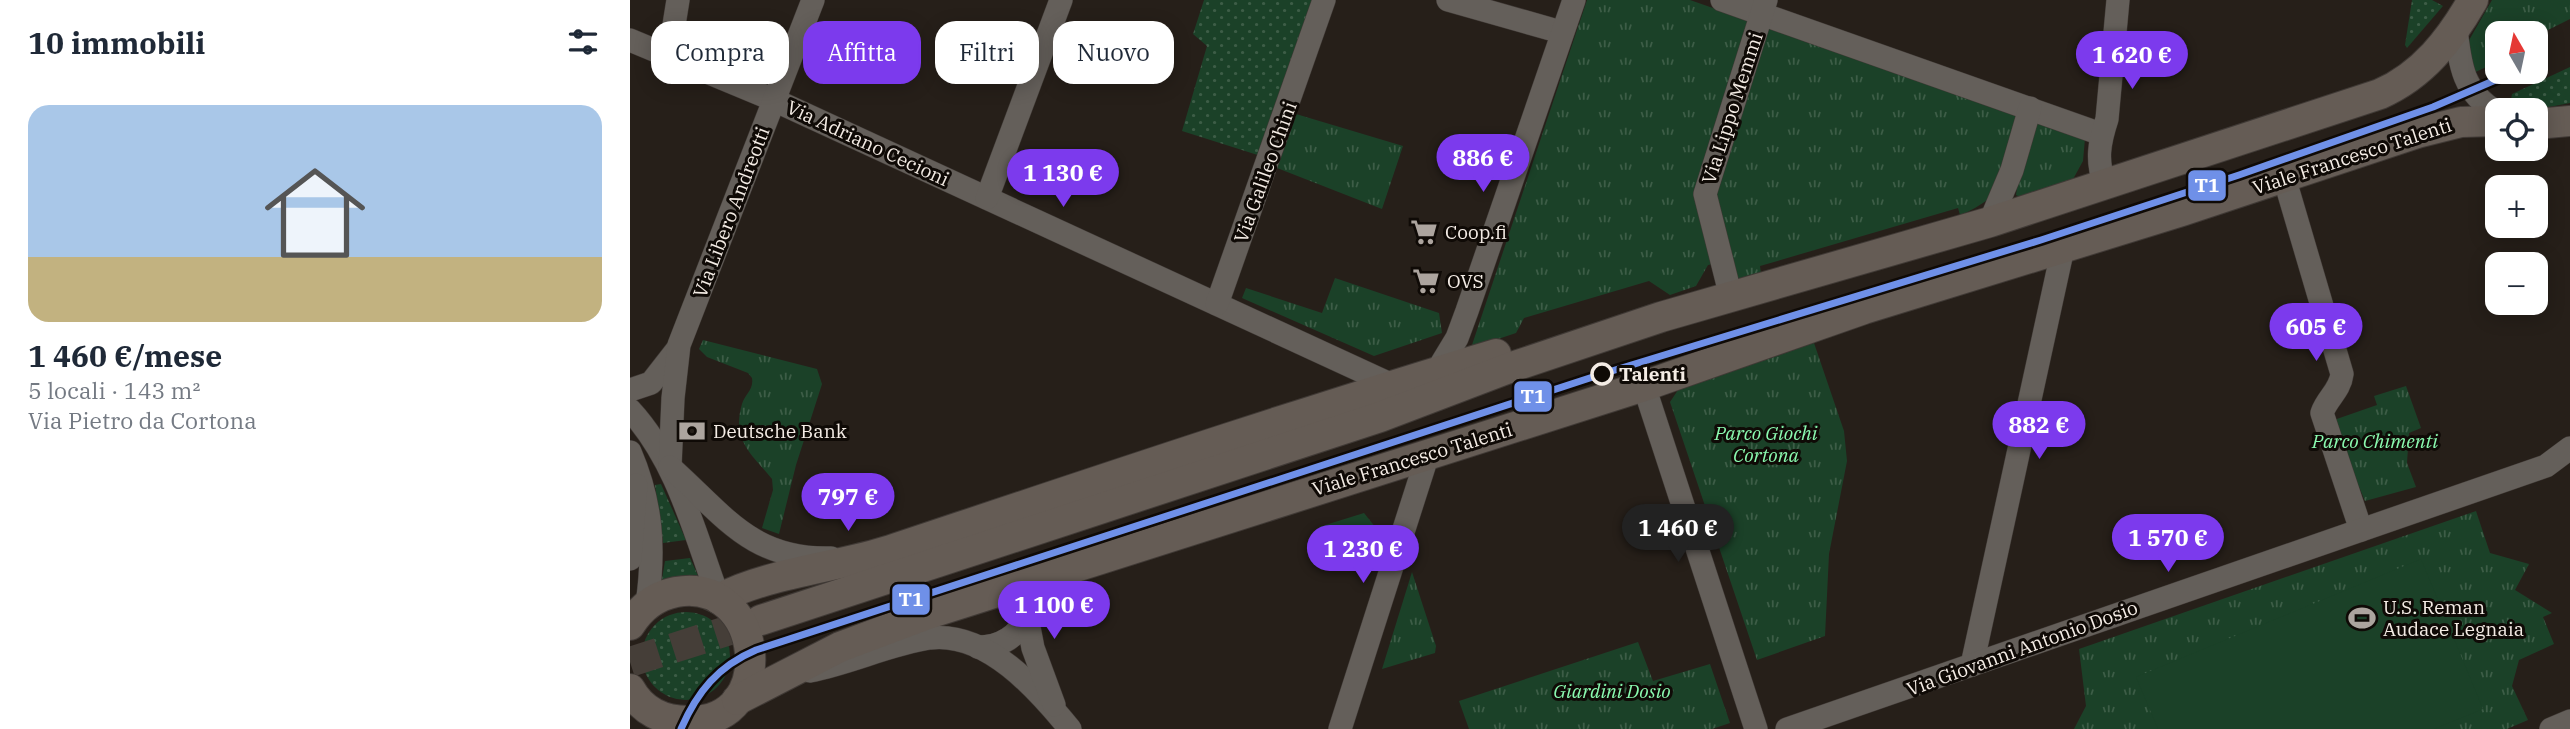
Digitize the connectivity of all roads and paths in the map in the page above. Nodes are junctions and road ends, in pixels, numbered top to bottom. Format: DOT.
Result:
graph roads {
  1 [pos="678,0"];
  2 [pos="813,0"];
  3 [pos="1061,0"];
  4 [pos="1324,0"];
  5 [pos="1448,0"];
  6 [pos="1574,0"];
  7 [pos="1722,0"];
  8 [pos="2119,0"];
  9 [pos="2473,0"];
  10 [pos="1764,7"];
  11 [pos="675,21"];
  12 [pos="2456,29"];
  13 [pos="1562,32"];
  14 [pos="630,40"];
  15 [pos="651,49"];
  16 [pos="736,84"];
  17 [pos="774,100"];
  18 [pos="2485,104"];
  19 [pos="2030,108"];
  20 [pos="2485,121"];
  21 [pos="2101,134"];
  22 [pos="2284,177"];
  23 [pos="2105,185"];
  24 [pos="987,198"];
  25 [pos="1990,222"];
  26 [pos="2063,248"];
  27 [pos="1731,297"];
  28 [pos="1217,304"];
  29 [pos="679,345"];
  30 [pos="1569,347"];
  31 [pos="1332,357"];
  32 [pos="1437,371"];
  33 [pos="1392,385"];
  34 [pos="1644,386"];
  35 [pos="630,390"];
  36 [pos="1339,401"];
  37 [pos="630,410"];
  38 [pos="2570,448"];
  39 [pos="1428,454"];
  40 [pos="633,460"];
  41 [pos="670,467"];
  42 [pos="2361,530"];
  43 [pos="934,534"];
  44 [pos="630,559"];
  45 [pos="1064,570"];
  46 [pos="719,599"];
  47 [pos="1027,617"];
  48 [pos="635,619"];
  49 [pos="761,620"];
  50 [pos="978,647"];
  51 [pos="1972,665"];
  52 [pos="788,674"];
  53 [pos="634,706"];
  54 [pos="727,712"];
  55 [pos="1063,720"];
  56 [pos="2570,721"];
  57 [pos="1340,729"];
  58 [pos="1756,729"];
  59 [pos="1787,729"];
  60 [pos="2551,729"];
  1 -- 11 [label="street"];
  2 -- 17 [label="street, Via Libero Andreotti"];
  3 -- 24 [label="street"];
  4 -- 28 [label="street, Via Galileo Chini"];
  5 -- 13 [label="street"];
  6 -- 13 [label="street"];
  7 -- 10 [label="street"];
  8 -- 21 [label="street"];
  9 -- 12 [label="main road"];
  10 -- 19 [label="street"];
  10 -- 27 [label="street, Via Lippo Memmi"];
  12 -- 18 [label="street"];
  12 -- 23 [label="main road"];
  13 -- 32 [label="street"];
  14 -- 15 [label="street, Via Adriano Cecioni"];
  16 -- 17 [label="street, Via Adriano Cecioni"];
  17 -- 24 [label="street, Via Adriano Cecioni"];
  17 -- 29 [label="street, Via Libero Andreotti"];
  19 -- 21 [label="street"];
  19 -- 25 [label="street"];
  20 -- 22 [label="main road, Viale Francesco Talenti"];
  21 -- 23 [label="street"];
  22 -- 26 [label="main road, Viale Francesco Talenti"];
  22 -- 42 [label="street"];
  23 -- 25 [label="main road"];
  24 -- 28 [label="street, Via Adriano Cecioni"];
  25 -- 27 [label="main road"];
  26 -- 34 [label="main road, Viale Francesco Talenti"];
  26 -- 51 [label="street"];
  27 -- 30 [label="main road"];
  28 -- 31 [label="street, Via Adriano Cecioni"];
  29 -- 35 [label="street, Via Libero Andreotti"];
  29 -- 41 [label="street, Via Libero Andreotti"];
  30 -- 32 [label="main road"];
  30 -- 49 [label="main road"];
  31 -- 33 [label="street, Via Adriano Cecioni"];
  31 -- 36 [label="street"];
  32 -- 33 [label="main road"];
  33 -- 36 [label="main road"];
  34 -- 39 [label="main road, Viale Francesco Talenti"];
  34 -- 58 [label="street"];
  36 -- 43 [label="main road"];
  37 -- 41 [label="street"];
  38 -- 42 [label="street, Via Giovanni Antonio Dosio"];
  39 -- 45 [label="main road, Viale Francesco Talenti"];
  39 -- 57 [label="street"];
  40 -- 44 [label="street"];
  40 -- 48 [label="street"];
  41 -- 43 [label="street"];
  41 -- 46 [label="street"];
  42 -- 51 [label="street, Via Giovanni Antonio Dosio"];
  43 -- 46 [label="main road"];
  45 -- 47 [label="street"];
  45 -- 52 [label="main road, Viale Francesco Talenti"];
  46 -- 48 [label="main road"];
  46 -- 54 [label="main road"];
  47 -- 50 [label="street"];
  47 -- 55 [label="street"];
  50 -- 52 [label="street"];
  50 -- 55 [label="street"];
  51 -- 59 [label="street, Via Giovanni Antonio Dosio"];
  52 -- 54 [label="main road, Viale Francesco Talenti"];
  53 -- 54 [label="main road, Viale Francesco Talenti"];
  56 -- 60 [label="street"];
}
